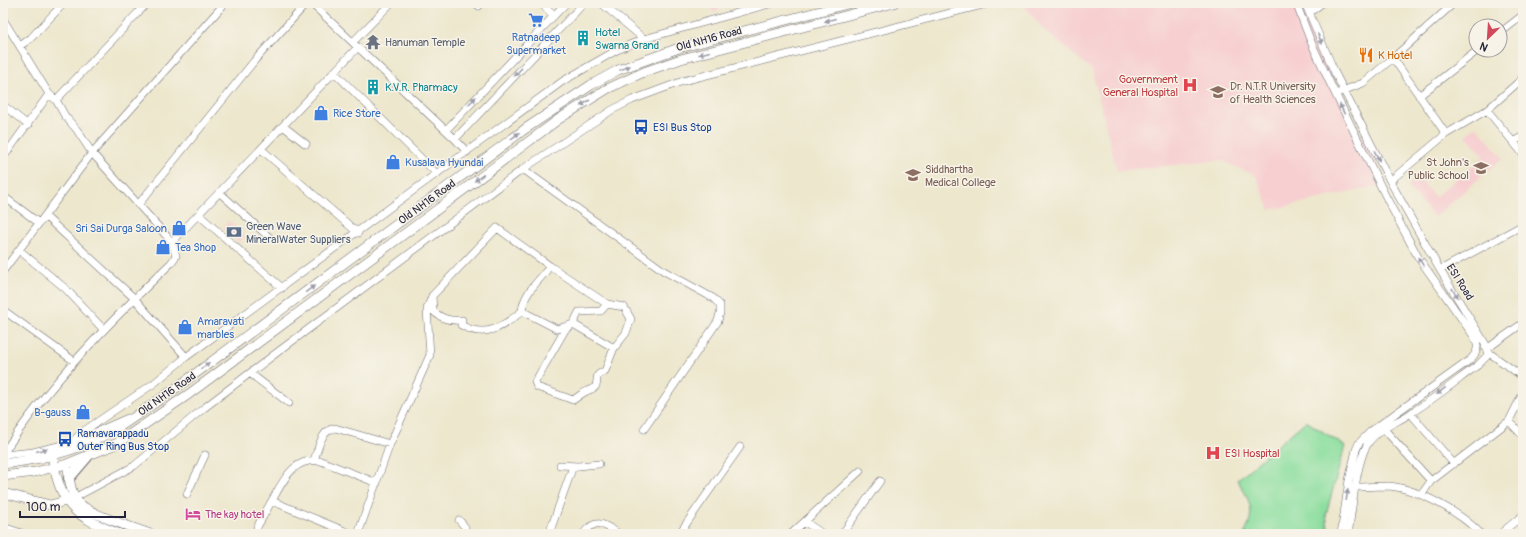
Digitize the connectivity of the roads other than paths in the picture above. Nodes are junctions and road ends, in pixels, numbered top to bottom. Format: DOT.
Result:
graph roads {
  1 [pos="64,3"];
  2 [pos="147,3"];
  3 [pos="225,3"];
  4 [pos="307,3"];
  5 [pos="311,3"];
  6 [pos="391,3"];
  7 [pos="541,3"];
  8 [pos="566,3"];
  9 [pos="584,3"];
  10 [pos="602,3"];
  11 [pos="773,3"];
  12 [pos="851,3"];
  13 [pos="894,3"];
  14 [pos="990,3"];
  15 [pos="1296,3"];
  16 [pos="1306,3"];
  17 [pos="1322,3"];
  18 [pos="1454,3"];
  19 [pos="1309,13"];
  20 [pos="1523,15"];
  21 [pos="554,16"];
  22 [pos="3,19"];
  23 [pos="1508,26"];
  24 [pos="644,39"];
  25 [pos="356,45"];
  26 [pos="20,46"];
  27 [pos="1393,58"];
  28 [pos="1468,58"];
  29 [pos="334,72"];
  30 [pos="1523,78"];
  31 [pos="1344,90"];
  32 [pos="49,94"];
  33 [pos="1335,94"];
  34 [pos="1419,96"];
  35 [pos="56,100"];
  36 [pos="3,105"];
  37 [pos="1487,110"];
  38 [pos="28,125"];
  39 [pos="283,126"];
  40 [pos="446,130"];
  41 [pos="1446,134"];
  42 [pos="1523,136"];
  43 [pos="455,139"];
  44 [pos="1513,142"];
  45 [pos="306,144"];
  46 [pos="261,149"];
  47 [pos="467,152"];
  48 [pos="92,153"];
  49 [pos="1523,154"];
  50 [pos="3,158"];
  51 [pos="523,169"];
  52 [pos="438,174"];
  53 [pos="1390,181"];
  54 [pos="220,193"];
  55 [pos="3,196"];
  56 [pos="138,205"];
  57 [pos="199,215"];
  58 [pos="39,223"];
  59 [pos="1523,225"];
  60 [pos="358,233"];
  61 [pos="270,238"];
  62 [pos="172,242"];
  63 [pos="19,250"];
  64 [pos="550,266"];
  65 [pos="1440,270"];
  66 [pos="3,271"];
  67 [pos="282,288"];
  68 [pos="432,296"];
  69 [pos="134,298"];
  70 [pos="607,304"];
  71 [pos="3,310"];
  72 [pos="522,311"];
  73 [pos="1523,323"];
  74 [pos="573,324"];
  75 [pos="103,329"];
  76 [pos="1478,346"];
  77 [pos="614,348"];
  78 [pos="1488,350"];
  79 [pos="186,357"];
  80 [pos="74,361"];
  81 [pos="251,374"];
  82 [pos="1523,377"];
  83 [pos="1523,393"];
  84 [pos="289,403"];
  85 [pos="141,412"];
  86 [pos="1411,414"];
  87 [pos="1510,421"];
  88 [pos="644,429"];
  89 [pos="1384,429"];
  90 [pos="1523,436"];
  91 [pos="70,443"];
  92 [pos="390,444"];
  93 [pos="740,447"];
  94 [pos="64,452"];
  95 [pos="3,455"];
  96 [pos="51,455"];
  97 [pos="205,456"];
  98 [pos="87,457"];
  99 [pos="314,460"];
  100 [pos="3,464"];
  101 [pos="67,464"];
  102 [pos="599,464"];
  103 [pos="1454,464"];
  104 [pos="560,465"];
  105 [pos="578,466"];
  106 [pos="54,467"];
  107 [pos="860,471"];
  108 [pos="3,476"];
  109 [pos="70,478"];
  110 [pos="880,481"];
  111 [pos="1431,481"];
  112 [pos="377,483"];
  113 [pos="1355,487"];
  114 [pos="3,492"];
  115 [pos="187,494"];
  116 [pos="1421,495"];
  117 [pos="75,498"];
  118 [pos="66,501"];
  119 [pos="272,501"];
  120 [pos="1523,515"];
  121 [pos="459,520"];
  122 [pos="805,522"];
  123 [pos="465,526"];
  124 [pos="3,528"];
  125 [pos="22,534"];
  126 [pos="120,534"];
  127 [pos="151,534"];
  128 [pos="256,534"];
  129 [pos="352,534"];
  130 [pos="358,534"];
  131 [pos="549,534"];
  132 [pos="583,534"];
  133 [pos="619,534"];
  134 [pos="679,534"];
  135 [pos="791,534"];
  136 [pos="823,534"];
  137 [pos="842,534"];
  138 [pos="1340,534"];
  139 [pos="1348,534"];
  140 [pos="1481,534"];
  141 [pos="1500,534"];
  1 -- 26 [label="street"];
  2 -- 35 [label="street"];
  3 -- 48 [label="street"];
  4 -- 56 [label="street"];
  5 -- 25 [label="street"];
  6 -- 25 [label="street"];
  7 -- 21 [label="street"];
  8 -- 21 [label="street"];
  9 -- 43 [label="street, one-way"];
  10 -- 24 [label="street"];
  11 -- 24 [label="street"];
  85 -- 12 [label="main road, Old NH16 Road, one-way"];
  13 -- 98 [label="main road, Old NH16 Road, one-way"];
  14 -- 51 [label="street"];
  15 -- 33 [label="street, ESI Road"];
  16 -- 19 [label="street, ESI Road"];
  17 -- 19 [label="street"];
  18 -- 27 [label="street"];
  19 -- 31 [label="street, ESI Road, one-way"];
  20 -- 23 [label="street"];
  40 -- 21 [label="street, one-way"];
  22 -- 26 [label="street"];
  24 -- 47 [label="street"];
  25 -- 29 [label="street"];
  25 -- 40 [label="street"];
  26 -- 32 [label="street"];
  27 -- 31 [label="street"];
  27 -- 34 [label="street"];
  28 -- 34 [label="street"];
  29 -- 39 [label="street"];
  29 -- 52 [label="street"];
  30 -- 37 [label="street"];
  31 -- 33 [label="street"];
  31 -- 53 [label="street, ESI Road, one-way"];
  32 -- 35 [label="street"];
  32 -- 38 [label="street"];
  76 -- 33 [label="street, ESI Road, one-way"];
  34 -- 41 [label="street"];
  35 -- 48 [label="street"];
  36 -- 38 [label="street"];
  37 -- 41 [label="street"];
  37 -- 44 [label="street"];
  38 -- 50 [label="street"];
  39 -- 45 [label="street"];
  39 -- 46 [label="street"];
  40 -- 43 [label="street"];
  41 -- 53 [label="street"];
  42 -- 44 [label="street"];
  43 -- 47 [label="street"];
  44 -- 49 [label="street"];
  46 -- 54 [label="street"];
  46 -- 60 [label="street"];
  47 -- 52 [label="street"];
  48 -- 56 [label="street"];
  48 -- 58 [label="street"];
  51 -- 81 [label="street"];
  51 -- 88 [label="street"];
  52 -- 60 [label="street"];
  53 -- 65 [label="street, ESI Road"];
  54 -- 57 [label="street"];
  54 -- 61 [label="street"];
  55 -- 58 [label="street"];
  56 -- 62 [label="street"];
  57 -- 62 [label="street"];
  57 -- 67 [label="street"];
  58 -- 63 [label="street"];
  58 -- 69 [label="street"];
  59 -- 65 [label="street"];
  60 -- 67 [label="street"];
  62 -- 69 [label="street"];
  63 -- 66 [label="street"];
  63 -- 75 [label="street"];
  64 -- 68 [label="street"];
  64 -- 70 [label="street"];
  64 -- 72 [label="street"];
  65 -- 78 [label="street, ESI Road, one-way"];
  67 -- 79 [label="street"];
  68 -- 72 [label="street"];
  68 -- 92 [label="street"];
  69 -- 75 [label="street"];
  69 -- 79 [label="street"];
  70 -- 74 [label="street"];
  70 -- 77 [label="street"];
  71 -- 80 [label="street"];
  72 -- 74 [label="street"];
  73 -- 78 [label="street"];
  74 -- 77 [label="street"];
  74 -- 77 [label="street"];
  75 -- 80 [label="street"];
  76 -- 78 [label="street"];
  138 -- 76 [label="street, one-way"];
  78 -- 82 [label="street"];
  78 -- 86 [label="street, one-way"];
  79 -- 91 [label="street"];
  80 -- 95 [label="street"];
  81 -- 84 [label="street"];
  81 -- 117 [label="street"];
  83 -- 87 [label="street"];
  85 -- 91 [label="street"];
  85 -- 94 [label="main road, Old NH16 Road"];
  86 -- 89 [label="street"];
  86 -- 103 [label="street"];
  87 -- 90 [label="street"];
  87 -- 103 [label="street"];
  89 -- 111 [label="street"];
  89 -- 113 [label="street"];
  95 -- 91 [label="street, one-way"];
  92 -- 99 [label="street"];
  92 -- 112 [label="street"];
  93 -- 134 [label="street"];
  94 -- 96 [label="main road, Old NH16 Road"];
  94 -- 101 [label="main road"];
  96 -- 100 [label="main road, Old NH16 Road"];
  96 -- 106 [label="main road"];
  97 -- 115 [label="street"];
  98 -- 101 [label="main road, Old NH16 Road"];
  98 -- 109 [label="highway"];
  99 -- 112 [label="street"];
  99 -- 119 [label="street"];
  101 -- 106 [label="main road, Old NH16 Road"];
  101 -- 109 [label="main road"];
  102 -- 105 [label="street"];
  103 -- 111 [label="street"];
  104 -- 105 [label="street"];
  105 -- 131 [label="street"];
  106 -- 108 [label="main road, Old NH16 Road"];
  106 -- 118 [label="main road"];
  107 -- 122 [label="street"];
  109 -- 117 [label="main road"];
  110 -- 137 [label="street"];
  111 -- 116 [label="street"];
  112 -- 130 [label="street"];
  113 -- 116 [label="street"];
  113 -- 139 [label="street"];
  114 -- 118 [label="main road"];
  116 -- 140 [label="street"];
  117 -- 118 [label="street"];
  117 -- 127 [label="main road"];
  118 -- 126 [label="main road"];
  119 -- 128 [label="street"];
  119 -- 129 [label="street"];
  120 -- 141 [label="street"];
  121 -- 123 [label="street"];
  122 -- 135 [label="street"];
  122 -- 136 [label="street"];
  124 -- 125 [label="main road"];
  132 -- 133 [label="street"];
}
